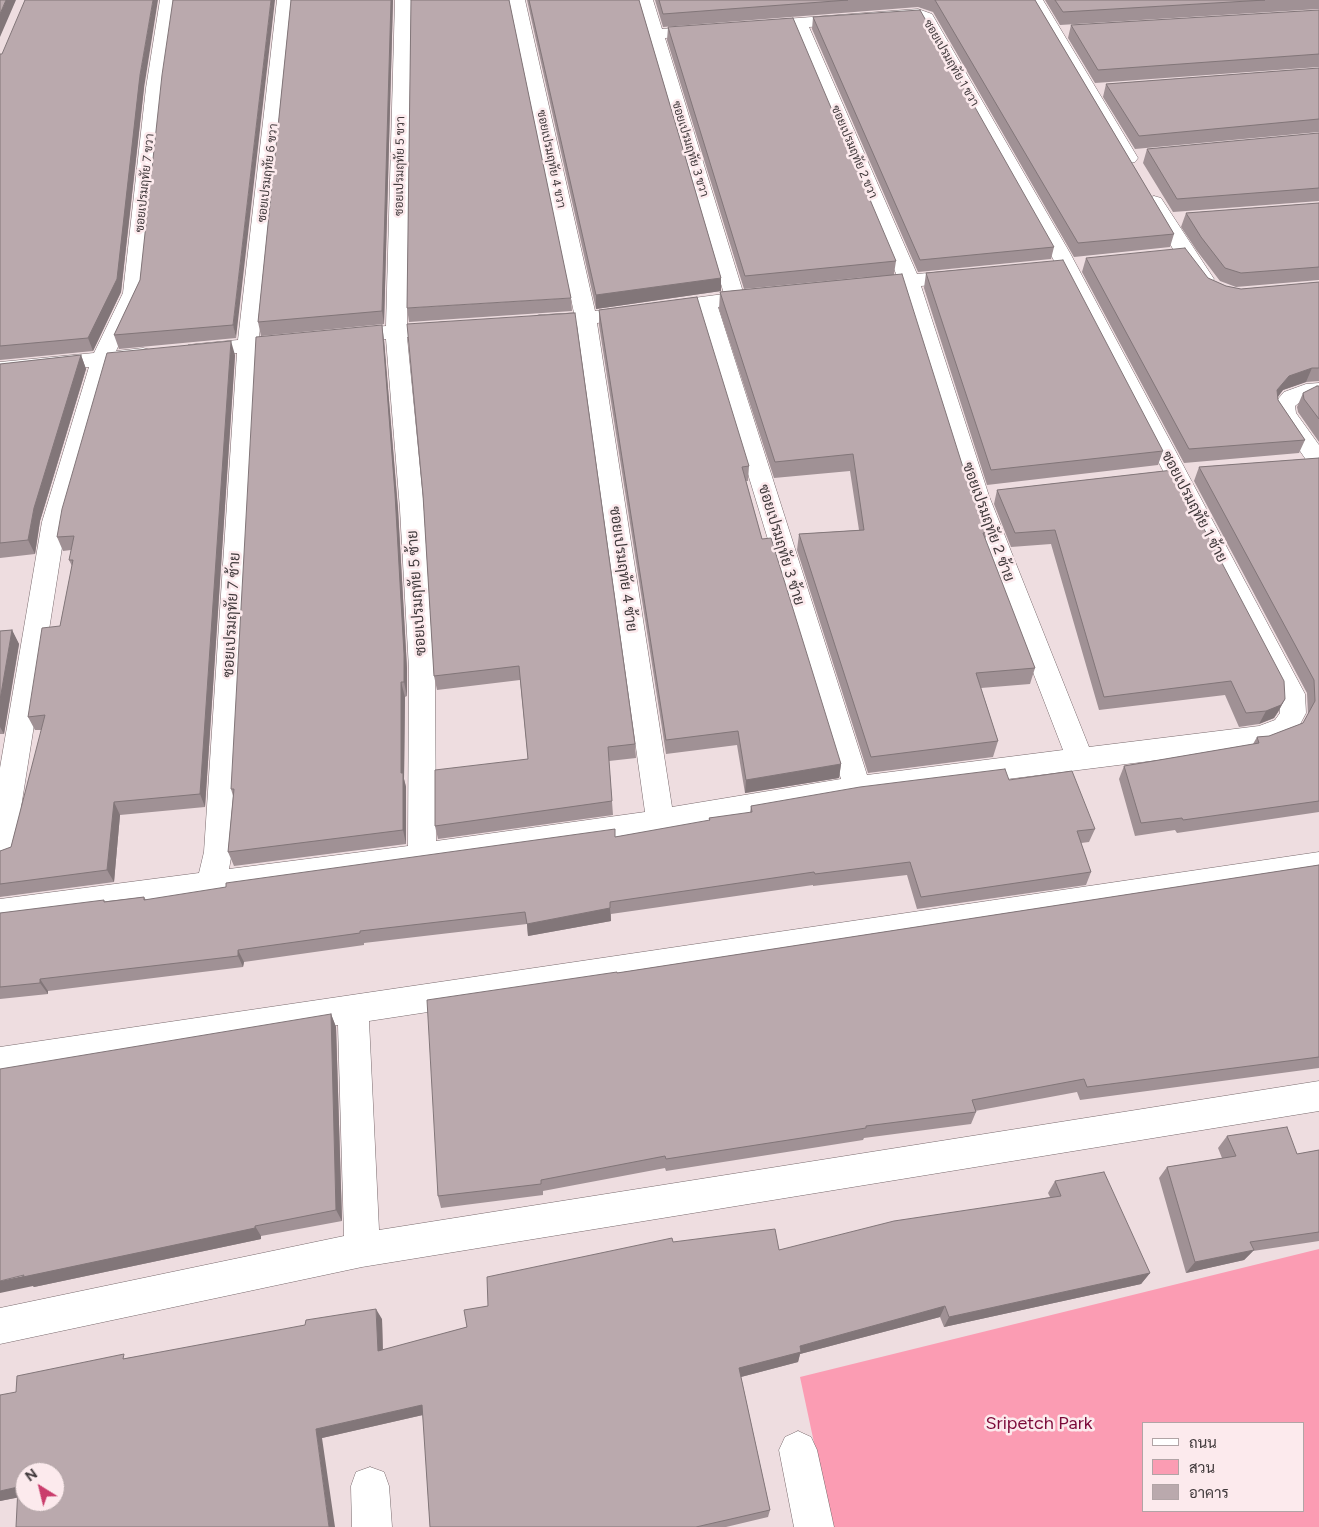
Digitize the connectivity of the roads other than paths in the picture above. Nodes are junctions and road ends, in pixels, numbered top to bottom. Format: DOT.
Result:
graph roads {
  1 [pos="168,0"];
  2 [pos="286,0"];
  3 [pos="403,0"];
  4 [pos="517,0"];
  5 [pos="645,0"];
  6 [pos="1036,0"];
  7 [pos="799,23"];
  8 [pos="741,27"];
  9 [pos="722,29"];
  10 [pos="1074,31"];
  11 [pos="1054,32"];
  12 [pos="655,34"];
  13 [pos="1108,89"];
  14 [pos="1089,91"];
  15 [pos="1147,155"];
  16 [pos="1137,172"];
  17 [pos="1184,218"];
  18 [pos="1165,220"];
  19 [pos="1065,267"];
  20 [pos="978,274"];
  21 [pos="909,280"];
  22 [pos="851,286"];
  23 [pos="1217,290"];
  24 [pos="774,294"];
  25 [pos="736,298"];
  26 [pos="706,303"];
  27 [pos="586,318"];
  28 [pos="520,323"];
  29 [pos="463,327"];
  30 [pos="396,332"];
  31 [pos="248,345"];
  32 [pos="102,359"];
  33 [pos="0,369"];
  34 [pos="1319,390"];
  35 [pos="1319,462"];
  36 [pos="1290,463"];
  37 [pos="1187,472"];
  38 [pos="1149,476"];
  39 [pos="1080,759"];
  40 [pos="857,787"];
  41 [pos="660,821"];
  42 [pos="0,852"];
  43 [pos="422,855"];
  44 [pos="1319,864"];
  45 [pos="212,884"];
  46 [pos="0,912"];
  47 [pos="353,1010"];
  48 [pos="0,1062"];
  49 [pos="1319,1096"];
  50 [pos="362,1250"];
  51 [pos="0,1326"];
  52 [pos="798,1450"];
  53 [pos="370,1486"];
  54 [pos="372,1527"];
  55 [pos="814,1527"];
  1 -- 32 [label="street, ซอยเปรมฤทัย 7 ขวา"];
  2 -- 31 [label="street, ซอยเปรมฤทัย 6 ขวา"];
  3 -- 30 [label="street, ซอยเปรมฤทัย 5 ขวา"];
  4 -- 27 [label="street, ซอยเปรมฤทัย 4 ขวา"];
  5 -- 12 [label="street, ซอยเปรมฤทัย 3 ขวา"];
  6 -- 11 [label="street"];
  7 -- 8 [label="street, ซอยเปรมฤทัย 1 ขวา"];
  7 -- 19 [label="street, ซอยเปรมฤทัย 1 ขวา"];
  7 -- 21 [label="street, ซอยเปรมฤทัย 2 ขวา"];
  9 -- 12 [label="street"];
  10 -- 11 [label="street"];
  11 -- 14 [label="street"];
  12 -- 25 [label="street, ซอยเปรมฤทัย 3 ขวา"];
  13 -- 14 [label="street"];
  14 -- 16 [label="street"];
  15 -- 16 [label="street"];
  16 -- 18 [label="street"];
  17 -- 18 [label="street"];
  18 -- 23 [label="street"];
  19 -- 37 [label="street, ซอยเปรมฤทัย 1 ซ้าย"];
  20 -- 21 [label="street"];
  21 -- 22 [label="street"];
  21 -- 39 [label="street, ซอยเปรมฤทัย 2 ซ้าย"];
  24 -- 25 [label="street"];
  25 -- 26 [label="street"];
  26 -- 27 [label="street"];
  26 -- 40 [label="street, ซอยเปรมฤทัย 3 ซ้าย"];
  27 -- 28 [label="street"];
  27 -- 41 [label="street, ซอยเปรมฤทัย 4 ซ้าย"];
  29 -- 30 [label="street"];
  30 -- 31 [label="street"];
  30 -- 43 [label="street, ซอยเปรมฤทัย 5 ซ้าย"];
  31 -- 32 [label="street"];
  31 -- 45 [label="street, ซอยเปรมฤทัย 7 ซ้าย"];
  32 -- 33 [label="street"];
  32 -- 42 [label="street"];
  34 -- 35 [label="street"];
  35 -- 36 [label="street"];
  37 -- 38 [label="street"];
  37 -- 39 [label="street, ซอยเปรมฤทัย 1 ซ้าย"];
  39 -- 40 [label="street, ซอยเปรมฤทัย 1 ซ้าย"];
  40 -- 41 [label="street, ซอยเปรมฤทัย 1 ซ้าย"];
  41 -- 43 [label="street, ซอยเปรมฤทัย 1 ซ้าย"];
  43 -- 45 [label="street, ซอยเปรมฤทัย 1 ซ้าย"];
  44 -- 47 [label="street"];
  45 -- 46 [label="street, ซอยเปรมฤทัย 1 ซ้าย"];
  47 -- 48 [label="street"];
  47 -- 50 [label="street"];
  49 -- 50 [label="street"];
  50 -- 51 [label="street"];
  52 -- 55 [label="street"];
  53 -- 54 [label="street"];
}
